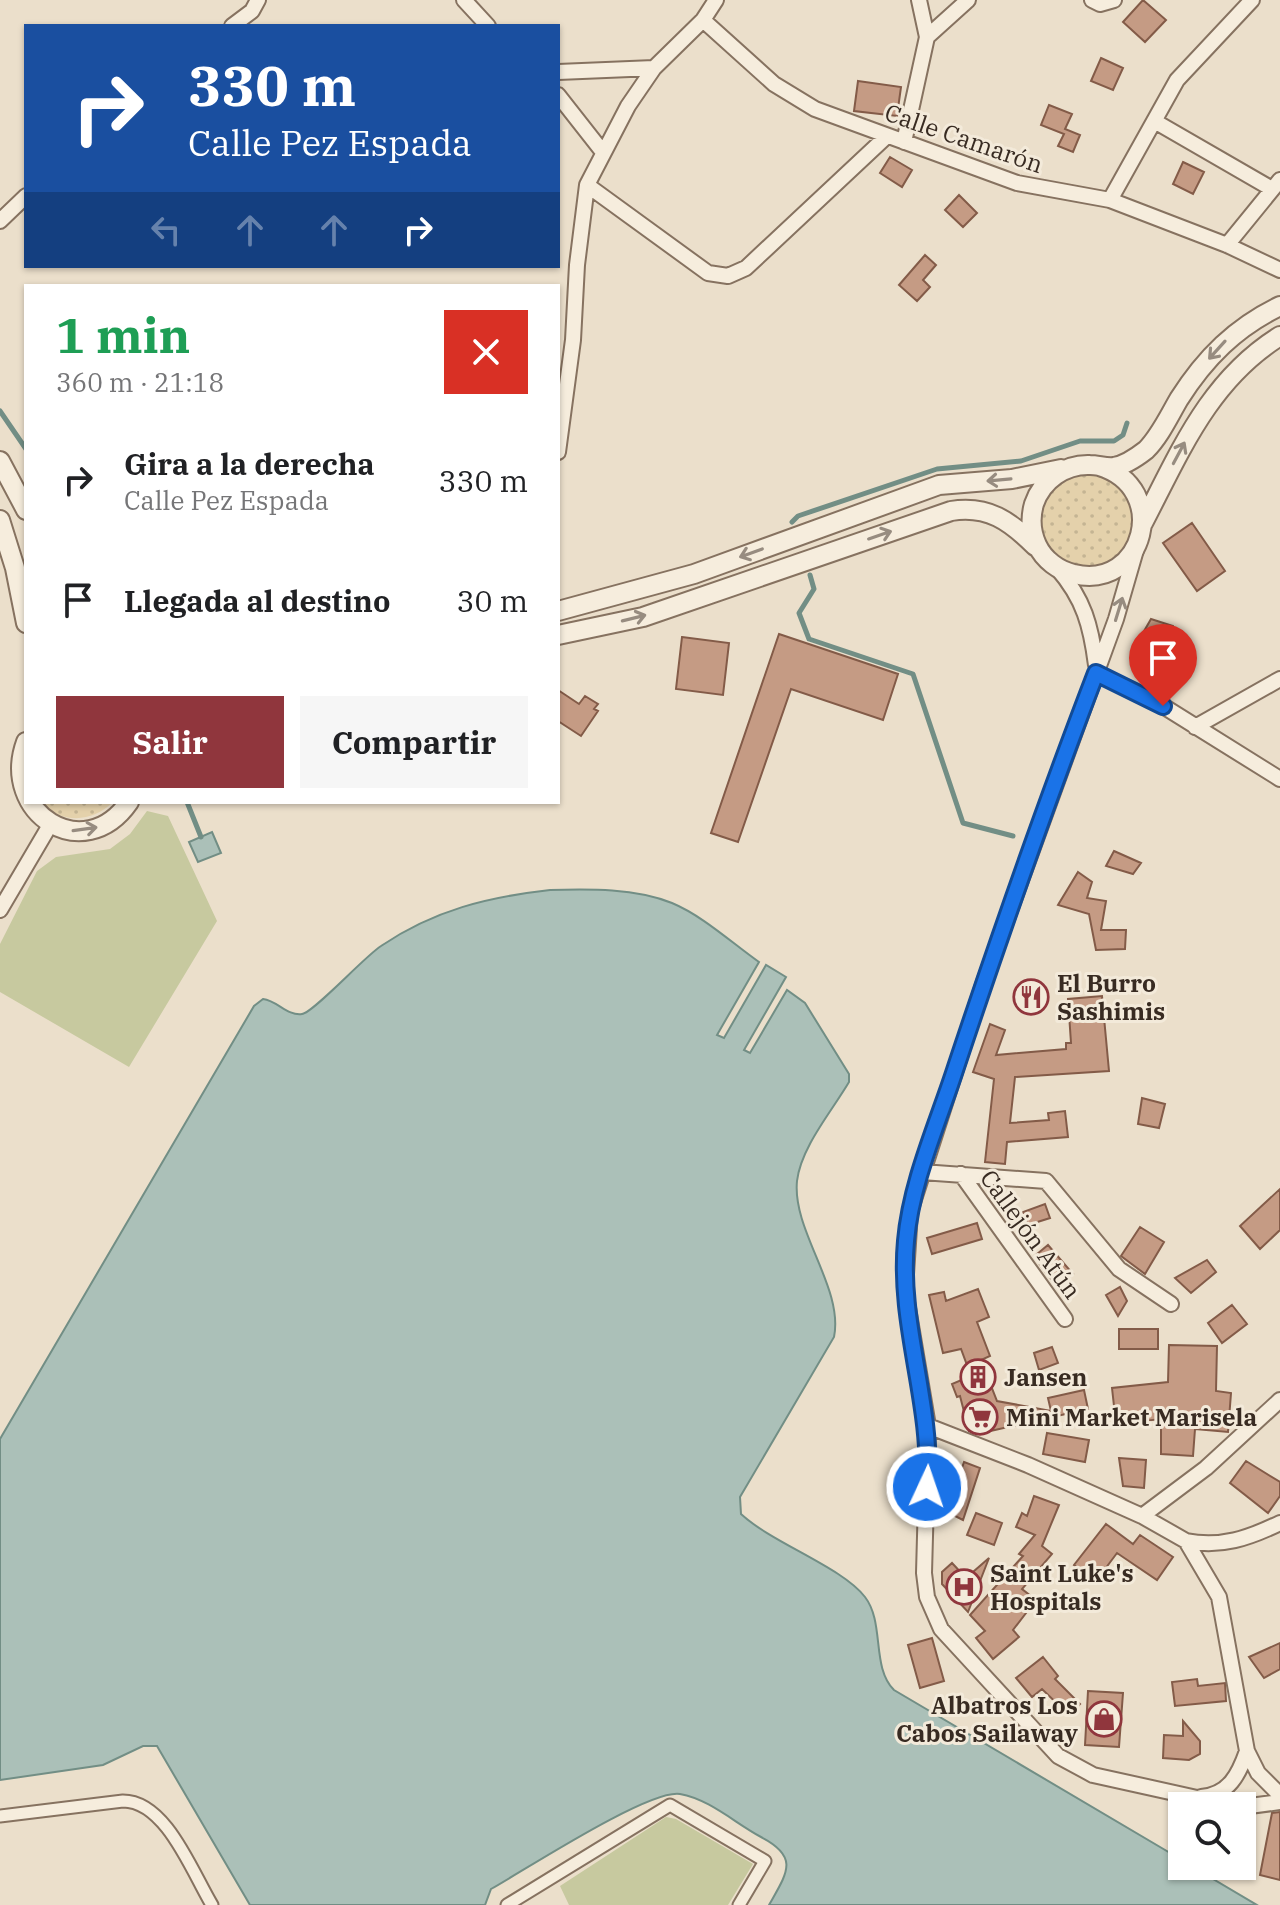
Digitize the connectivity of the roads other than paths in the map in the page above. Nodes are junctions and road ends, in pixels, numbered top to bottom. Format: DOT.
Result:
graph roads {
  1 [pos="258,0"];
  2 [pos="464,0"];
  3 [pos="716,0"];
  4 [pos="919,0"];
  5 [pos="968,0"];
  6 [pos="1092,0"];
  7 [pos="1114,0"];
  8 [pos="1252,0"];
  9 [pos="703,20"];
  10 [pos="235,24"];
  11 [pos="486,24"];
  12 [pos="927,37"];
  13 [pos="654,68"];
  14 [pos="560,72"];
  15 [pos="560,98"];
  16 [pos="1156,122"];
  17 [pos="887,136"];
  18 [pos="904,142"];
  19 [pos="602,151"];
  20 [pos="1276,184"];
  21 [pos="587,185"];
  22 [pos="24,198"];
  23 [pos="1110,200"];
  24 [pos="0,221"];
  25 [pos="1227,245"];
  26 [pos="1280,270"];
  27 [pos="1280,306"];
  28 [pos="1280,336"];
  29 [pos="560,437"];
  30 [pos="0,461"];
  31 [pos="1076,466"];
  32 [pos="1099,466"];
  33 [pos="24,506"];
  34 [pos="0,520"];
  35 [pos="1143,523"];
  36 [pos="1138,543"];
  37 [pos="1050,561"];
  38 [pos="560,610"];
  39 [pos="24,613"];
  40 [pos="560,635"];
  41 [pos="1096,673"];
  42 [pos="1280,679"];
  43 [pos="1195,727"];
  44 [pos="24,748"];
  45 [pos="1280,779"];
  46 [pos="24,797"];
  47 [pos="28,804"];
  48 [pos="127,804"];
  49 [pos="50,825"];
  50 [pos="0,910"];
  51 [pos="922,1172"];
  52 [pos="961,1174"];
  53 [pos="1171,1304"];
  54 [pos="1065,1319"];
  55 [pos="1280,1400"];
  56 [pos="928,1426"];
  57 [pos="1142,1516"];
  58 [pos="1280,1523"];
  59 [pos="1186,1541"];
  60 [pos="1247,1751"];
  61 [pos="1172,1792"];
  62 [pos="1220,1792"];
  63 [pos="1280,1795"];
  64 [pos="1280,1802"];
  65 [pos="1256,1805"];
  66 [pos="0,1816"];
  67 [pos="514,1904"];
  68 [pos="212,1905"];
  69 [pos="739,1905"];
  1 -- 10 [label="street"];
  2 -- 11 [label="street"];
  3 -- 9 [label="street"];
  4 -- 12 [label="street"];
  5 -- 12 [label="street"];
  6 -- 7 [label="street"];
  8 -- 16 [label="street"];
  9 -- 13 [label="street"];
  9 -- 17 [label="street, Calle Camarón"];
  12 -- 18 [label="street"];
  13 -- 14 [label="street"];
  13 -- 19 [label="street"];
  15 -- 19 [label="street"];
  16 -- 20 [label="street"];
  16 -- 23 [label="street"];
  17 -- 18 [label="street, Calle Camarón"];
  17 -- 21 [label="street"];
  18 -- 23 [label="street, Calle Camarón"];
  19 -- 21 [label="street"];
  20 -- 25 [label="street"];
  21 -- 29 [label="street"];
  22 -- 24 [label="street"];
  23 -- 25 [label="street, Calle Camarón"];
  25 -- 26 [label="street, Calle Camarón"];
  27 -- 32 [label="street, one-way"];
  35 -- 28 [label="street, one-way"];
  30 -- 33 [label="street"];
  31 -- 32 [label="street"];
  31 -- 37 [label="street"];
  31 -- 38 [label="street, one-way"];
  32 -- 35 [label="street"];
  34 -- 39 [label="street"];
  35 -- 36 [label="street"];
  36 -- 37 [label="street"];
  41 -- 36 [label="street, one-way"];
  40 -- 37 [label="street, one-way"];
  37 -- 41 [label="street"];
  41 -- 43 [label="street"];
  41 -- 51 [label="street"];
  42 -- 43 [label="street"];
  43 -- 45 [label="street"];
  44 -- 46 [label="street"];
  47 -- 49 [label="street"];
  49 -- 48 [label="street, one-way"];
  49 -- 50 [label="street"];
  51 -- 52 [label="street, Callejón Atún"];
  51 -- 56 [label="street"];
  52 -- 53 [label="street, Callejón Atún"];
  52 -- 54 [label="street, Callejón Atún"];
  55 -- 57 [label="street"];
  56 -- 57 [label="street"];
  56 -- 61 [label="street"];
  57 -- 59 [label="street"];
  58 -- 59 [label="street"];
  59 -- 60 [label="street"];
  60 -- 62 [label="street"];
  60 -- 63 [label="street"];
  64 -- 65 [label="street"];
  66 -- 68 [label="street"];
  67 -- 69 [label="street"];
}
